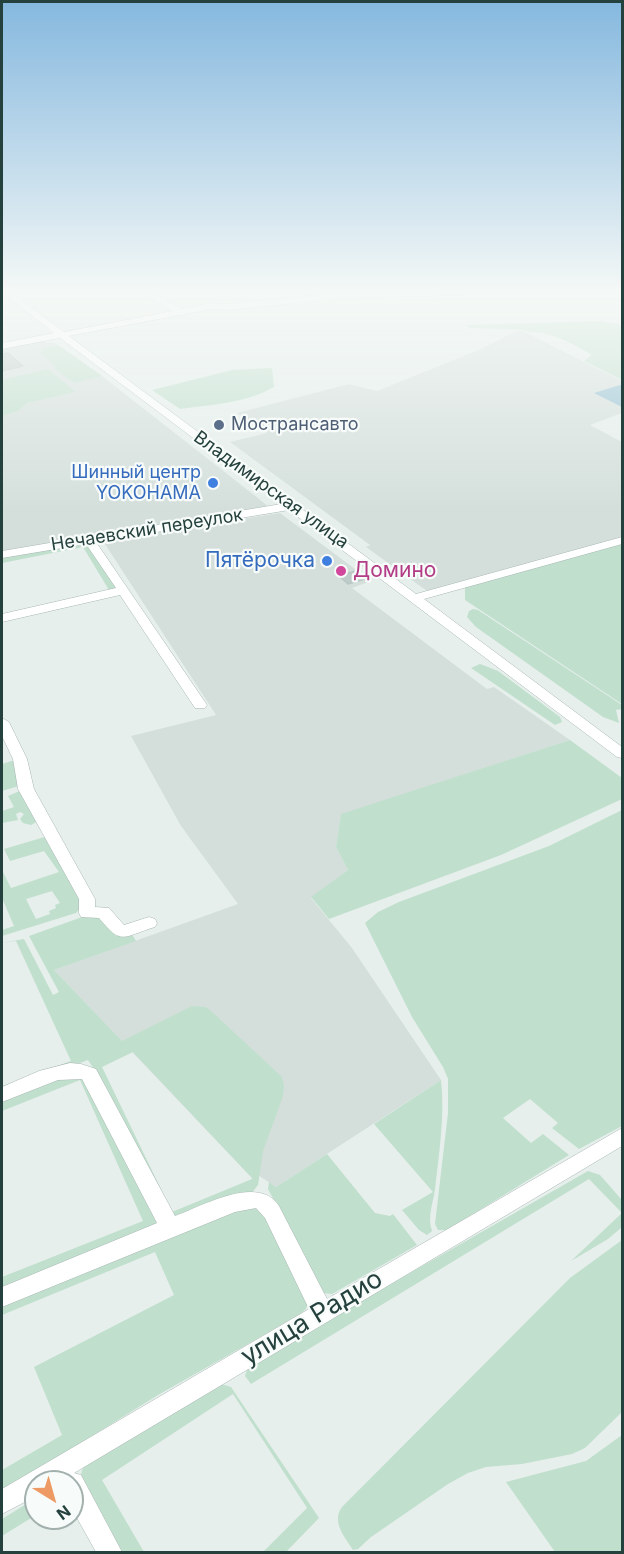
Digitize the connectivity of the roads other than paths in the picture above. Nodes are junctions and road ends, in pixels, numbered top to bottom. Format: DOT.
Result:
graph roads {
  1 [pos="101,365"];
  2 [pos="293,506"];
  3 [pos="89,540"];
  4 [pos="622,540"];
  5 [pos="2,554"];
  6 [pos="124,590"];
  7 [pos="415,598"];
  8 [pos="2,618"];
  9 [pos="200,705"];
  10 [pos="2,722"];
  11 [pos="622,754"];
  12 [pos="149,923"];
  13 [pos="2,1095"];
  14 [pos="622,1136"];
  15 [pos="170,1227"];
  16 [pos="2,1297"];
  17 [pos="322,1312"];
  18 [pos="79,1470"];
  19 [pos="24,1494"];
  20 [pos="2,1502"];
  21 [pos="84,1506"];
  22 [pos="109,1552"];
  1 -- 2 [label="street, Владимирская улица"];
  2 -- 3 [label="street, Нечаевский переулок"];
  2 -- 7 [label="street, Владимирская улица"];
  3 -- 5 [label="street, Нечаевский переулок"];
  3 -- 6 [label="street"];
  4 -- 7 [label="street"];
  6 -- 8 [label="street"];
  6 -- 9 [label="street"];
  7 -- 11 [label="street, Владимирская улица"];
  10 -- 12 [label="street"];
  13 -- 15 [label="street"];
  14 -- 17 [label="street, улица Радио"];
  15 -- 16 [label="street"];
  15 -- 17 [label="street"];
  17 -- 18 [label="street, улица Радио"];
  19 -- 20 [label="street, улица Радио"];
  21 -- 22 [label="street"];
}
